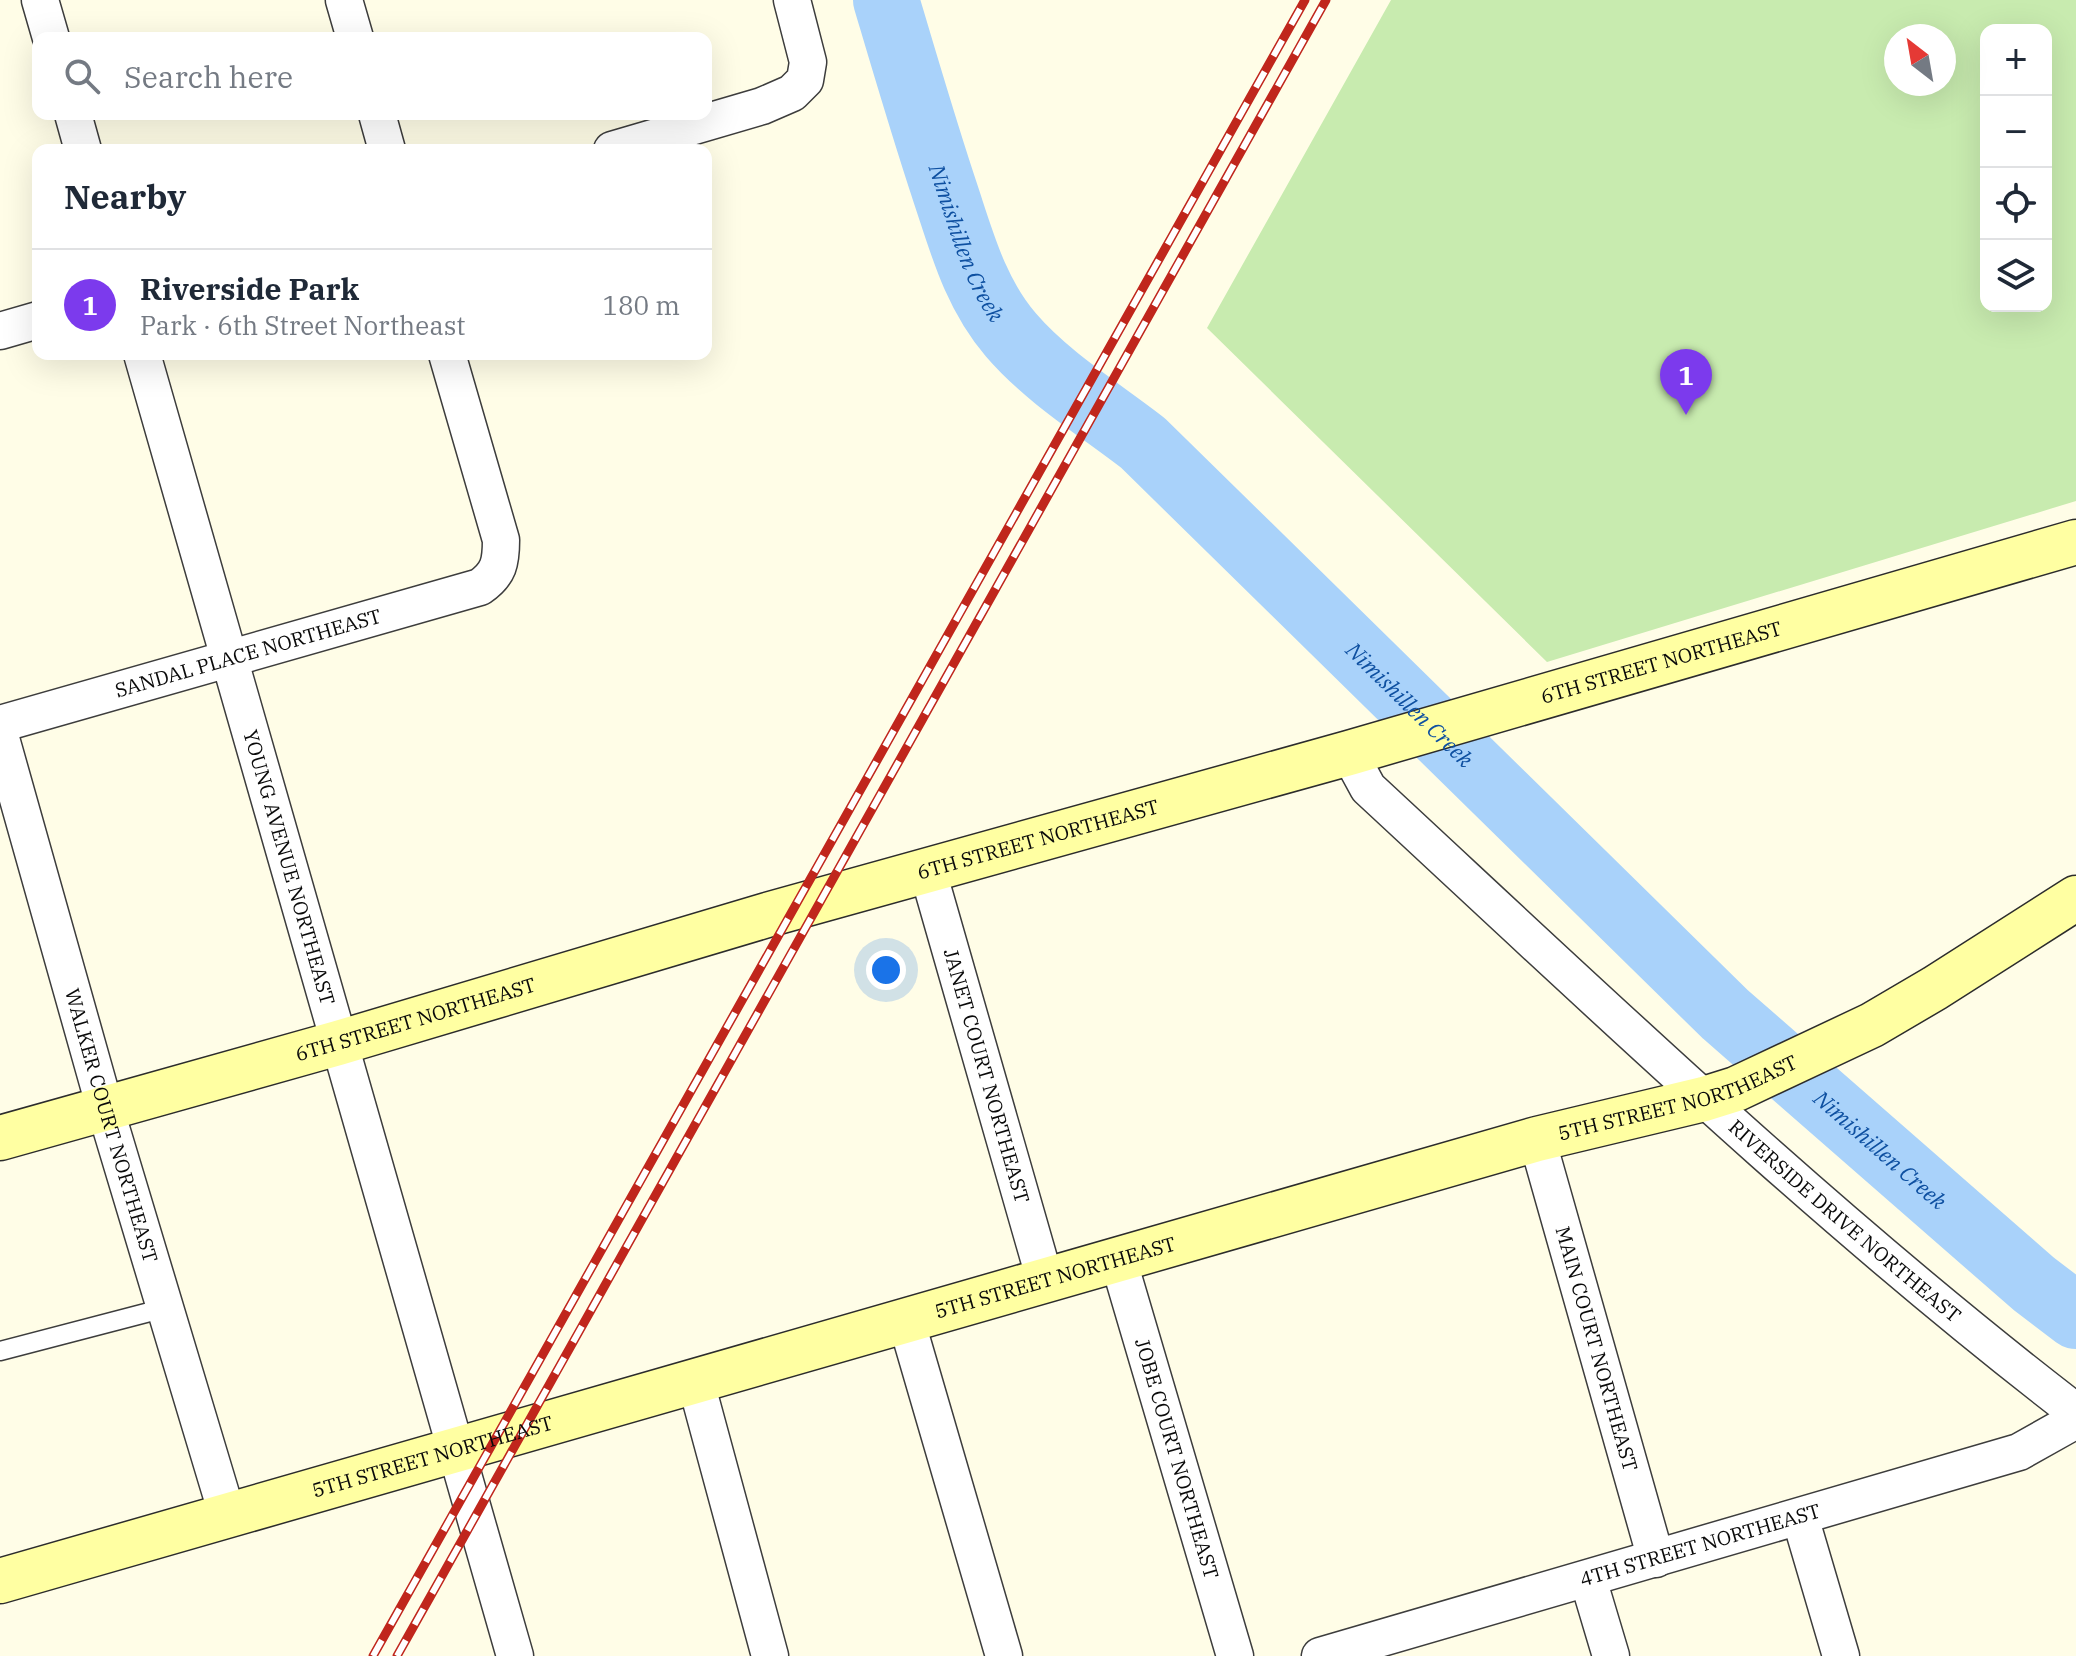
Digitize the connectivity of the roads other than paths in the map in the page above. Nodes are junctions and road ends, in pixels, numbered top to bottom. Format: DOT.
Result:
graph roads {
  1 [pos="40,0"];
  2 [pos="344,0"];
  3 [pos="792,0"];
  4 [pos="49,32"];
  5 [pos="353,32"];
  6 [pos="75,120"];
  7 [pos="379,120"];
  8 [pos="81,144"];
  9 [pos="385,144"];
  10 [pos="632,144"];
  11 [pos="32,322"];
  12 [pos="0,331"];
  13 [pos="144,360"];
  14 [pos="449,360"];
  15 [pos="2076,542"];
  16 [pos="231,658"];
  17 [pos="0,724"];
  18 [pos="0,735"];
  19 [pos="1359,749"];
  20 [pos="928,872"];
  21 [pos="2076,898"];
  22 [pos="338,1043"];
  23 [pos="1720,1094"];
  24 [pos="105,1108"];
  25 [pos="0,1138"];
  26 [pos="1537,1139"];
  27 [pos="1118,1259"];
  28 [pos="1045,1280"];
  29 [pos="165,1308"];
  30 [pos="906,1320"];
  31 [pos="0,1351"];
  32 [pos="695,1379"];
  33 [pos="2076,1412"];
  34 [pos="2076,1420"];
  35 [pos="457,1447"];
  36 [pos="227,1514"];
  37 [pos="1800,1517"];
  38 [pos="1656,1559"];
  39 [pos="1588,1579"];
  40 [pos="0,1581"];
  41 [pos="515,1656"];
  42 [pos="770,1656"];
  43 [pos="1004,1656"];
  44 [pos="1235,1656"];
  45 [pos="1320,1656"];
  46 [pos="1611,1656"];
  47 [pos="1841,1656"];
  1 -- 4 [label="street"];
  2 -- 5 [label="street"];
  3 -- 10 [label="street"];
  6 -- 8 [label="street"];
  7 -- 9 [label="street"];
  11 -- 12 [label="street"];
  13 -- 16 [label="street, YOUNG AVENUE NORTHEAST"];
  14 -- 16 [label="street, SANDAL PLACE NORTHEAST"];
  15 -- 19 [label="main road, 6TH STREET NORTHEAST"];
  16 -- 17 [label="street, SANDAL PLACE NORTHEAST"];
  16 -- 22 [label="street, YOUNG AVENUE NORTHEAST"];
  18 -- 24 [label="street, WALKER COURT NORTHEAST"];
  19 -- 20 [label="main road, 6TH STREET NORTHEAST"];
  19 -- 23 [label="street, RIVERSIDE DRIVE NORTHEAST"];
  20 -- 22 [label="main road, 6TH STREET NORTHEAST"];
  20 -- 28 [label="street, JANET COURT NORTHEAST"];
  21 -- 23 [label="main road, 5TH STREET NORTHEAST"];
  22 -- 24 [label="main road, 6TH STREET NORTHEAST"];
  22 -- 35 [label="street, YOUNG AVENUE NORTHEAST"];
  23 -- 26 [label="main road, 5TH STREET NORTHEAST"];
  23 -- 33 [label="street, RIVERSIDE DRIVE NORTHEAST"];
  24 -- 25 [label="main road, 6TH STREET NORTHEAST"];
  24 -- 29 [label="street, WALKER COURT NORTHEAST"];
  26 -- 27 [label="main road, 5TH STREET NORTHEAST"];
  26 -- 38 [label="street, MAIN COURT NORTHEAST"];
  27 -- 28 [label="main road, 5TH STREET NORTHEAST"];
  27 -- 44 [label="street, JOBE COURT NORTHEAST"];
  28 -- 30 [label="main road, 5TH STREET NORTHEAST"];
  29 -- 31 [label="lane"];
  29 -- 36 [label="street, WALKER COURT NORTHEAST"];
  30 -- 32 [label="main road, 5TH STREET NORTHEAST"];
  30 -- 43 [label="street"];
  32 -- 35 [label="main road, 5TH STREET NORTHEAST"];
  32 -- 42 [label="street"];
  34 -- 37 [label="street, 4TH STREET NORTHEAST"];
  35 -- 36 [label="main road, 5TH STREET NORTHEAST"];
  35 -- 41 [label="street, YOUNG AVENUE NORTHEAST"];
  36 -- 40 [label="main road, 5TH STREET NORTHEAST"];
  37 -- 38 [label="street, 4TH STREET NORTHEAST"];
  37 -- 47 [label="street"];
  38 -- 39 [label="street, 4TH STREET NORTHEAST"];
  39 -- 45 [label="street, 4TH STREET NORTHEAST"];
  39 -- 46 [label="street"];
}
